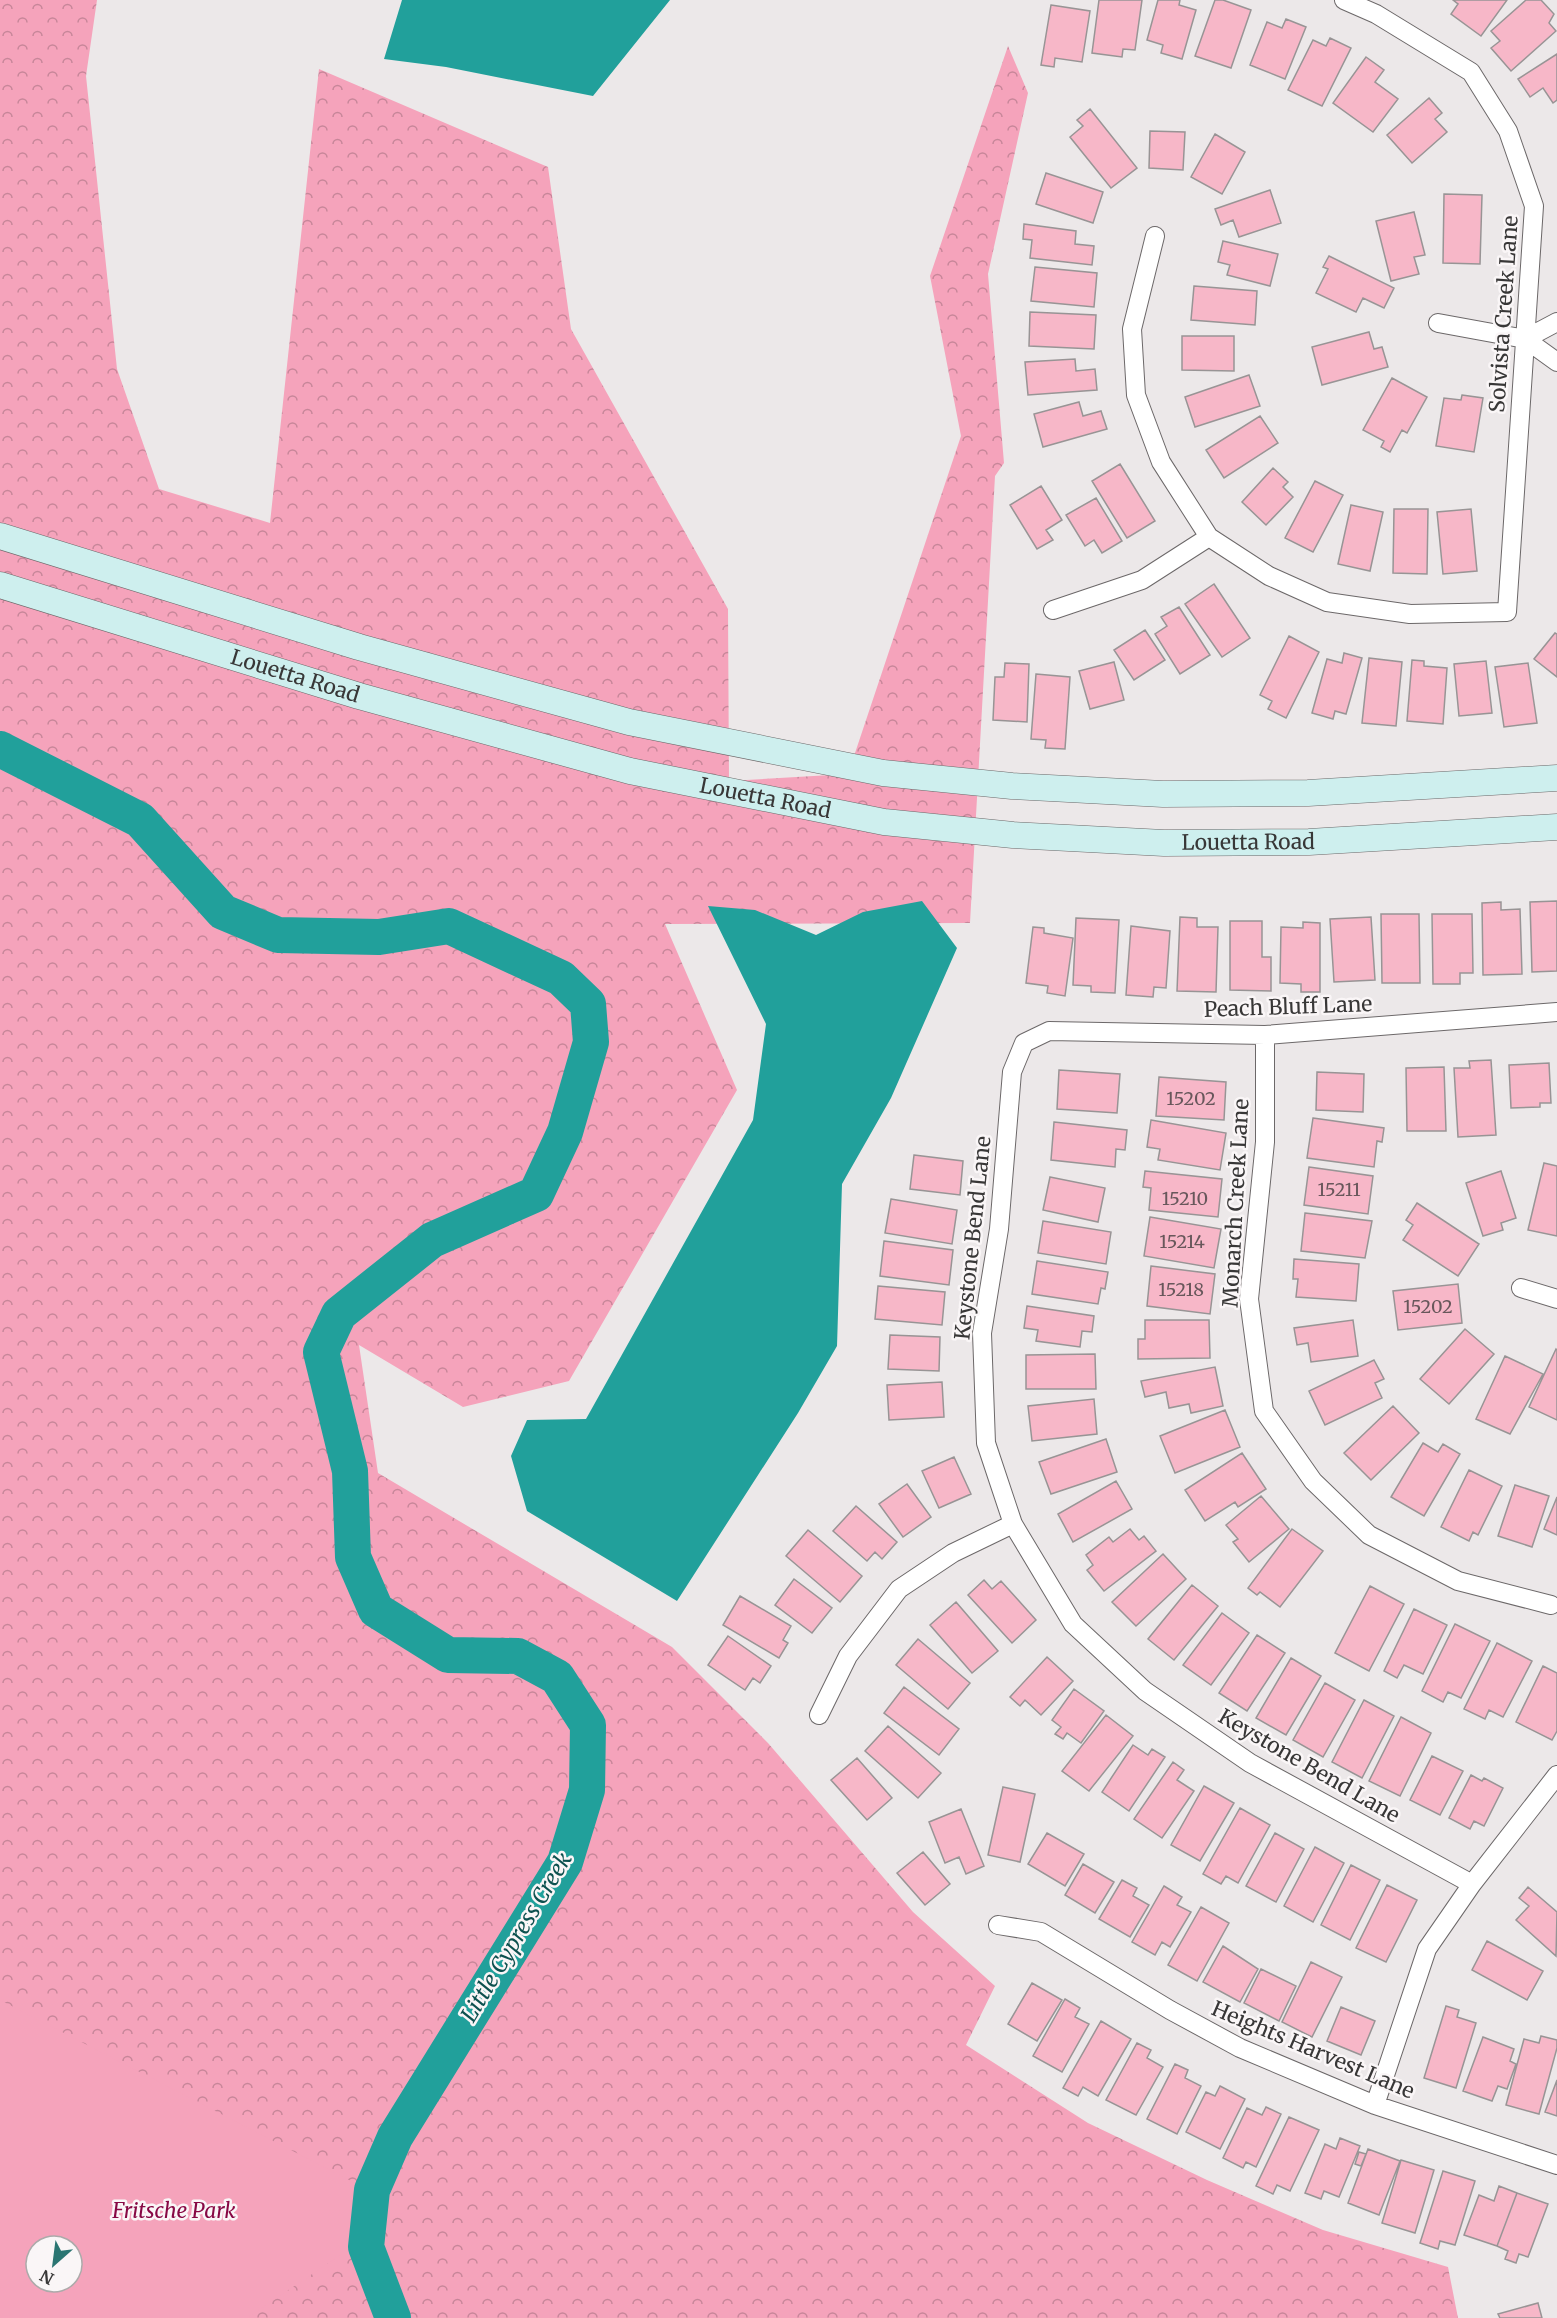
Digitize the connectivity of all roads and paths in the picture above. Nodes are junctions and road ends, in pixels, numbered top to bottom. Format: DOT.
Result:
graph roads {
  1 [pos="1344,0"];
  2 [pos="1155,236"];
  3 [pos="1438,322"];
  4 [pos="1557,322"];
  5 [pos="1525,339"];
  6 [pos="1557,362"];
  7 [pos="0,536"];
  8 [pos="1209,537"];
  9 [pos="0,585"];
  10 [pos="1053,610"];
  11 [pos="1557,778"];
  12 [pos="1557,827"];
  13 [pos="1557,1012"];
  14 [pos="1265,1035"];
  15 [pos="1024,1043"];
  16 [pos="1521,1288"];
  17 [pos="1557,1299"];
  18 [pos="1013,1524"];
  19 [pos="1551,1605"];
  20 [pos="819,1715"];
  21 [pos="1557,1775"];
  22 [pos="1472,1884"];
  23 [pos="998,1925"];
  24 [pos="1375,2105"];
  25 [pos="1557,2165"];
  1 -- 5 [label="street, Solvista Creek Lane"];
  2 -- 8 [label="street"];
  3 -- 5 [label="street"];
  4 -- 5 [label="street"];
  5 -- 6 [label="street"];
  5 -- 8 [label="street, Solvista Creek Lane"];
  7 -- 11 [label="main road"];
  8 -- 10 [label="street"];
  9 -- 12 [label="main road, Louetta Road"];
  13 -- 14 [label="street, Peach Bluff Lane"];
  14 -- 15 [label="street, Peach Bluff Lane"];
  14 -- 19 [label="street, Monarch Creek Lane"];
  15 -- 18 [label="street, Keystone Bend Lane"];
  16 -- 17 [label="street"];
  18 -- 20 [label="street"];
  18 -- 22 [label="street, Keystone Bend Lane"];
  21 -- 22 [label="street"];
  22 -- 24 [label="street"];
  23 -- 24 [label="street, Heights Harvest Lane"];
  24 -- 25 [label="street, Heights Harvest Lane"];
}
